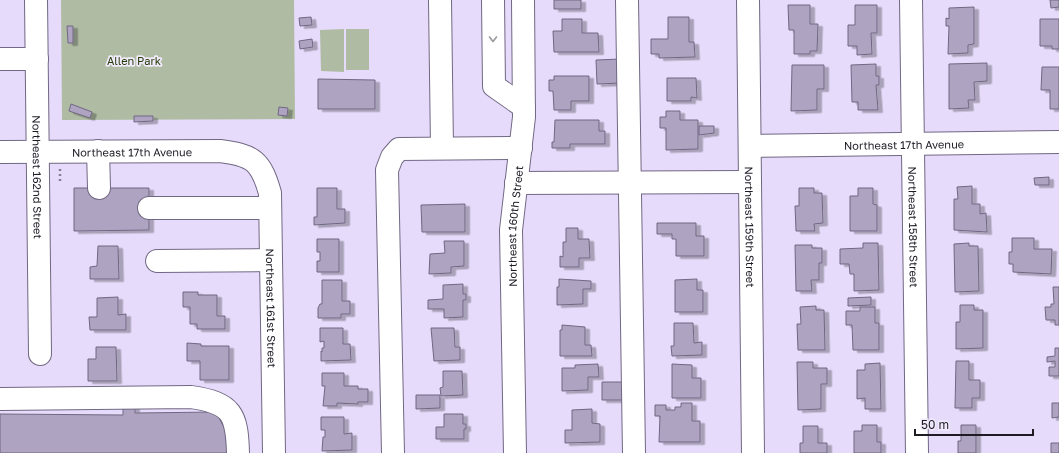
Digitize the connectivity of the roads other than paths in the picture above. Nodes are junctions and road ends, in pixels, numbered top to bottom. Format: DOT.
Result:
graph roads {
  1 [pos="36,0"];
  2 [pos="440,0"];
  3 [pos="493,0"];
  4 [pos="523,0"];
  5 [pos="627,0"];
  6 [pos="748,0"];
  7 [pos="911,0"];
  8 [pos="0,59"];
  9 [pos="37,59"];
  10 [pos="524,107"];
  11 [pos="1059,142"];
  12 [pos="914,144"];
  13 [pos="750,146"];
  14 [pos="442,148"];
  15 [pos="521,148"];
  16 [pos="98,151"];
  17 [pos="0,152"];
  18 [pos="39,153"];
  19 [pos="260,166"];
  20 [pos="630,182"];
  21 [pos="750,182"];
  22 [pos="516,183"];
  23 [pos="98,188"];
  24 [pos="149,208"];
  25 [pos="270,208"];
  26 [pos="271,260"];
  27 [pos="157,261"];
  28 [pos="40,354"];
  29 [pos="0,399"];
  30 [pos="238,453"];
  31 [pos="274,453"];
  32 [pos="393,453"];
  33 [pos="514,453"];
  34 [pos="634,453"];
  35 [pos="753,453"];
  36 [pos="917,453"];
  1 -- 9 [label="street, Northeast 162nd Street"];
  2 -- 14 [label="street"];
  3 -- 10 [label="street, one-way"];
  4 -- 10 [label="street, Northeast 160th Street"];
  5 -- 20 [label="street"];
  6 -- 13 [label="street, Northeast 159th Street"];
  7 -- 12 [label="street, Northeast 158th Street"];
  8 -- 9 [label="street"];
  9 -- 18 [label="street, Northeast 162nd Street"];
  10 -- 15 [label="street, Northeast 160th Street"];
  11 -- 12 [label="street, Northeast 17th Avenue"];
  12 -- 13 [label="street, Northeast 17th Avenue"];
  12 -- 36 [label="street, Northeast 158th Street"];
  13 -- 21 [label="street, Northeast 159th Street"];
  14 -- 15 [label="street"];
  14 -- 32 [label="street"];
  15 -- 22 [label="street, Northeast 160th Street"];
  16 -- 18 [label="street, Northeast 17th Avenue"];
  16 -- 19 [label="street, Northeast 17th Avenue"];
  16 -- 23 [label="street"];
  17 -- 18 [label="street, Northeast 17th Avenue"];
  18 -- 28 [label="street, Northeast 162nd Street"];
  19 -- 25 [label="street, Northeast 161st Street"];
  20 -- 21 [label="street"];
  20 -- 22 [label="street"];
  20 -- 34 [label="street"];
  21 -- 35 [label="street, Northeast 159th Street"];
  22 -- 33 [label="street, Northeast 160th Street"];
  24 -- 25 [label="street"];
  25 -- 26 [label="street, Northeast 161st Street"];
  26 -- 27 [label="street"];
  26 -- 31 [label="street, Northeast 161st Street"];
  29 -- 30 [label="street"];
}
